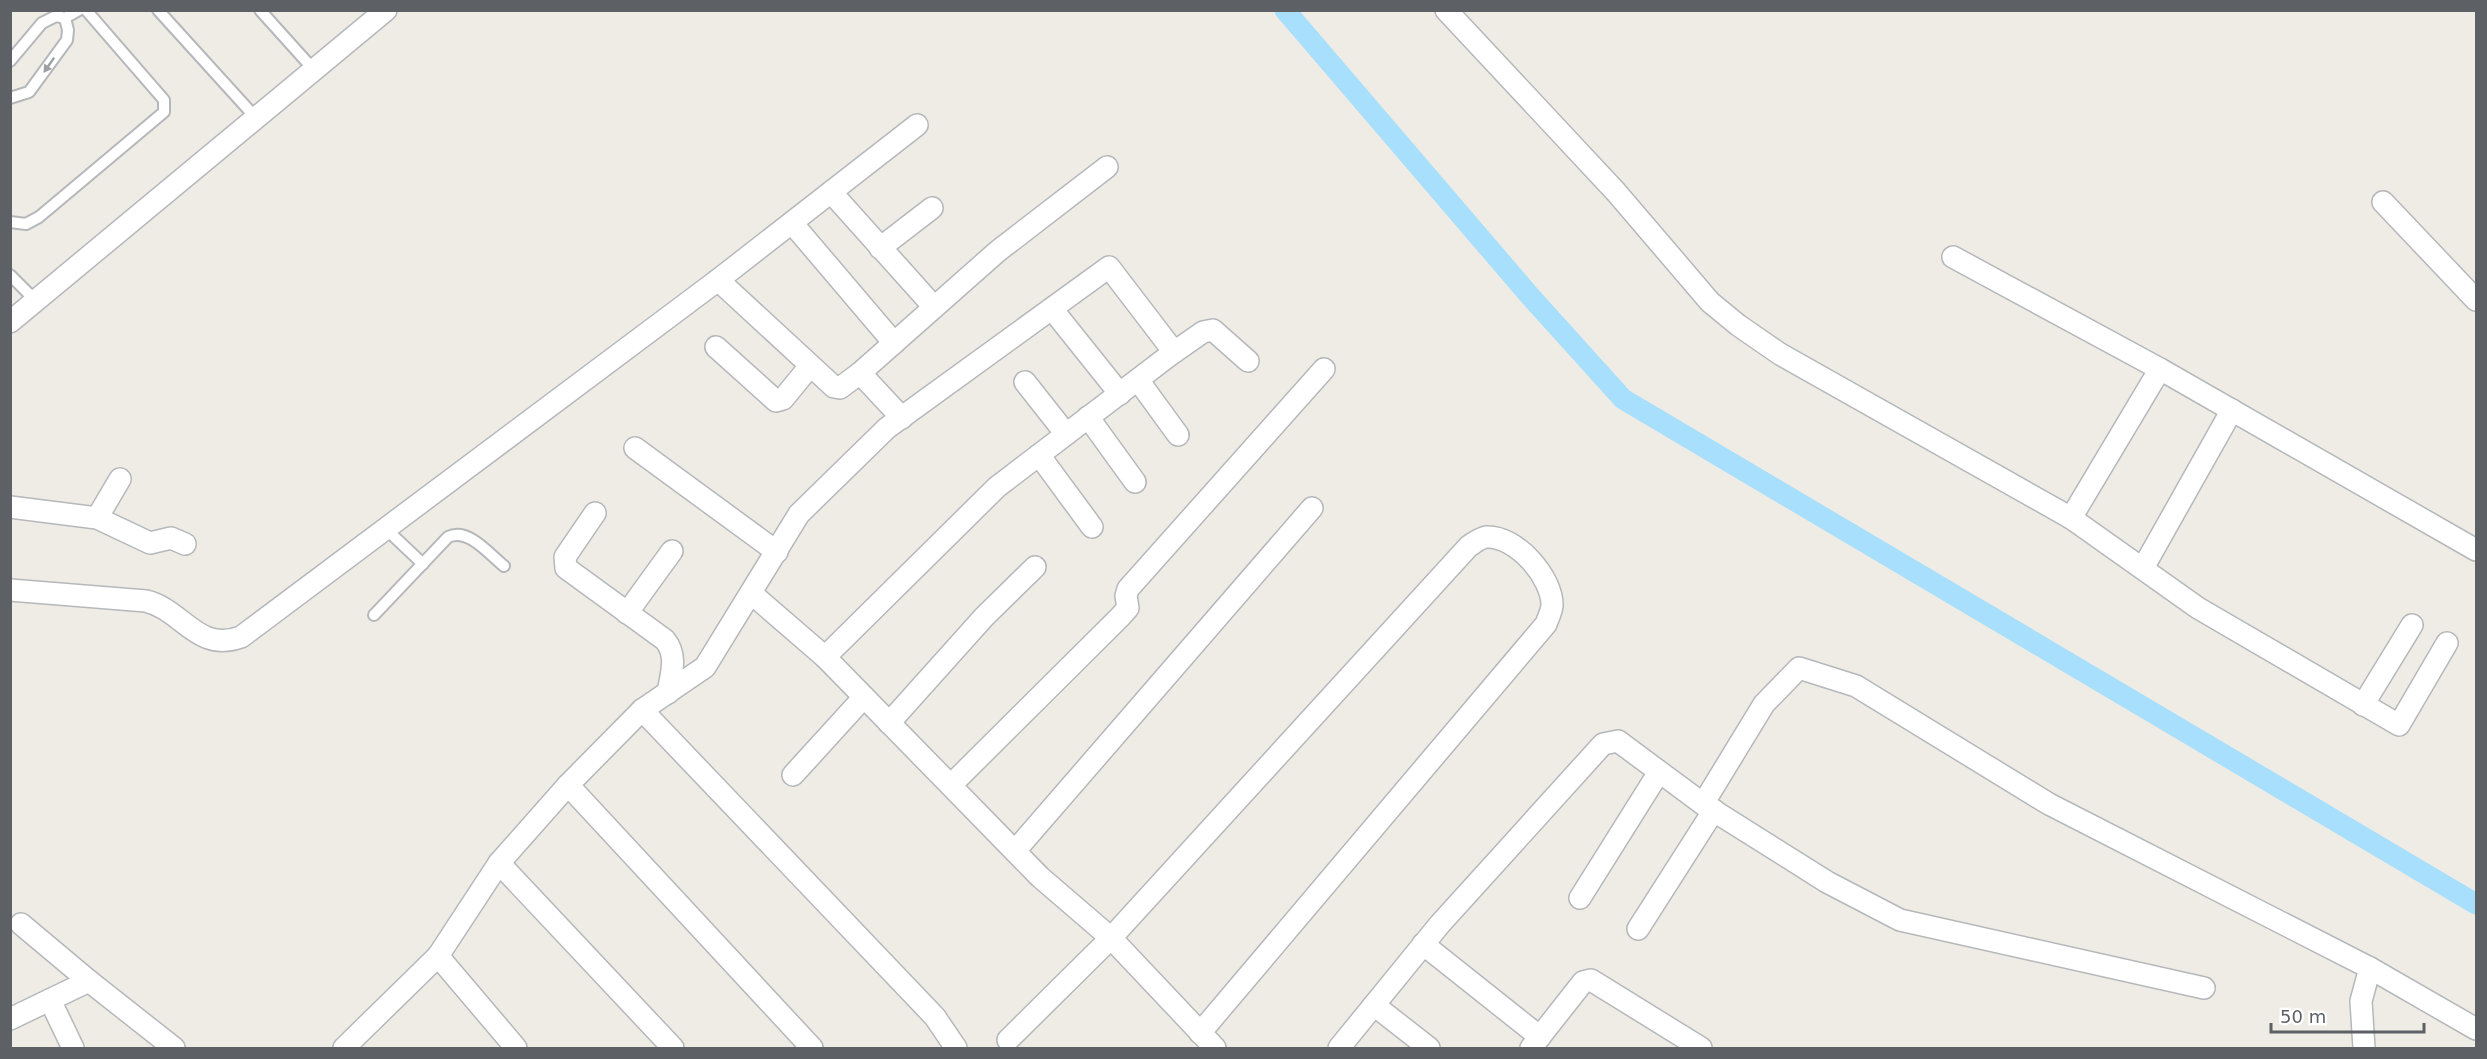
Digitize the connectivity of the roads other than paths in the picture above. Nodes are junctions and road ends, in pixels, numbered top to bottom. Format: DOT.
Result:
graph roads {
  1 [pos="79,10"];
  2 [pos="86,10"];
  3 [pos="158,10"];
  4 [pos="260,10"];
  5 [pos="386,10"];
  6 [pos="1446,10"];
  7 [pos="65,18"];
  8 [pos="10,61"];
  9 [pos="314,70"];
  10 [pos="10,98"];
  11 [pos="256,118"];
  12 [pos="917,125"];
  13 [pos="1107,167"];
  14 [pos="831,192"];
  15 [pos="2383,202"];
  16 [pos="932,208"];
  17 [pos="10,222"];
  18 [pos="792,223"];
  19 [pos="880,248"];
  20 [pos="1953,257"];
  21 [pos="10,276"];
  22 [pos="718,280"];
  23 [pos="2476,300"];
  24 [pos="36,301"];
  25 [pos="934,307"];
  26 [pos="1052,309"];
  27 [pos="10,321"];
  28 [pos="894,343"];
  29 [pos="716,347"];
  30 [pos="1174,352"];
  31 [pos="1248,361"];
  32 [pos="810,366"];
  33 [pos="1324,369"];
  34 [pos="2160,369"];
  35 [pos="860,373"];
  36 [pos="1138,380"];
  37 [pos="1025,382"];
  38 [pos="1120,394"];
  39 [pos="2232,410"];
  40 [pos="1088,417"];
  41 [pos="902,418"];
  42 [pos="1066,434"];
  43 [pos="1178,435"];
  44 [pos="635,448"];
  45 [pos="1039,455"];
  46 [pos="120,479"];
  47 [pos="1135,483"];
  48 [pos="10,507"];
  49 [pos="1312,508"];
  50 [pos="595,513"];
  51 [pos="97,518"];
  52 [pos="2071,518"];
  53 [pos="1092,527"];
  54 [pos="386,529"];
  55 [pos="185,544"];
  56 [pos="2476,550"];
  57 [pos="672,551"];
  58 [pos="777,552"];
  59 [pos="423,564"];
  60 [pos="504,566"];
  61 [pos="1035,567"];
  62 [pos="2143,568"];
  63 [pos="10,590"];
  64 [pos="751,593"];
  65 [pos="627,614"];
  66 [pos="374,615"];
  67 [pos="2412,625"];
  68 [pos="2447,643"];
  69 [pos="825,657"];
  70 [pos="668,693"];
  71 [pos="864,697"];
  72 [pos="2363,705"];
  73 [pos="642,710"];
  74 [pos="890,723"];
  75 [pos="1659,772"];
  76 [pos="793,775"];
  77 [pos="568,785"];
  78 [pos="951,785"];
  79 [pos="1708,807"];
  80 [pos="1015,850"];
  81 [pos="499,863"];
  82 [pos="1580,898"];
  83 [pos="21,924"];
  84 [pos="1638,929"];
  85 [pos="1111,938"];
  86 [pos="1423,945"];
  87 [pos="438,956"];
  88 [pos="2370,968"];
  89 [pos="89,981"];
  90 [pos="2204,988"];
  91 [pos="50,1000"];
  92 [pos="1374,1005"];
  93 [pos="10,1019"];
  94 [pos="2476,1029"];
  95 [pos="1008,1040"];
  96 [pos="1207,1043"];
  97 [pos="354,1045"];
  98 [pos="1535,1045"];
  99 [pos="73,1048"];
  100 [pos="174,1048"];
  101 [pos="516,1048"];
  102 [pos="673,1048"];
  103 [pos="812,1048"];
  104 [pos="956,1048"];
  105 [pos="1339,1048"];
  106 [pos="1429,1048"];
  107 [pos="1701,1048"];
  108 [pos="2364,1048"];
  1 -- 7 [label="lane"];
  2 -- 17 [label="lane"];
  3 -- 11 [label="lane"];
  4 -- 9 [label="lane"];
  5 -- 9 [label="street"];
  6 -- 52 [label="street"];
  7 -- 8 [label="lane"];
  7 -- 10 [label="lane, one-way"];
  9 -- 11 [label="street"];
  11 -- 24 [label="street"];
  12 -- 14 [label="street"];
  13 -- 25 [label="street"];
  14 -- 18 [label="street"];
  14 -- 19 [label="street"];
  15 -- 23 [label="street"];
  16 -- 19 [label="street"];
  18 -- 22 [label="street"];
  18 -- 28 [label="street"];
  19 -- 25 [label="street"];
  20 -- 34 [label="street"];
  21 -- 24 [label="lane"];
  22 -- 32 [label="street"];
  22 -- 54 [label="street"];
  24 -- 27 [label="street"];
  25 -- 28 [label="street"];
  26 -- 30 [label="street"];
  26 -- 38 [label="street"];
  26 -- 41 [label="street"];
  28 -- 35 [label="street"];
  29 -- 32 [label="street"];
  30 -- 31 [label="street"];
  30 -- 36 [label="street"];
  32 -- 35 [label="street"];
  33 -- 78 [label="street"];
  34 -- 39 [label="street"];
  34 -- 52 [label="street"];
  35 -- 41 [label="street"];
  36 -- 38 [label="street"];
  36 -- 43 [label="street"];
  37 -- 42 [label="street"];
  38 -- 40 [label="street"];
  39 -- 56 [label="street"];
  39 -- 62 [label="street"];
  40 -- 42 [label="street"];
  40 -- 47 [label="street"];
  41 -- 58 [label="street"];
  42 -- 45 [label="street"];
  44 -- 58 [label="street"];
  45 -- 53 [label="street"];
  45 -- 69 [label="street"];
  46 -- 51 [label="street"];
  48 -- 51 [label="street"];
  49 -- 80 [label="street"];
  50 -- 65 [label="street"];
  51 -- 55 [label="street"];
  52 -- 62 [label="street"];
  54 -- 59 [label="lane"];
  54 -- 63 [label="street"];
  57 -- 65 [label="street"];
  58 -- 64 [label="street"];
  59 -- 60 [label="lane"];
  59 -- 66 [label="lane"];
  61 -- 74 [label="street"];
  62 -- 72 [label="street"];
  64 -- 69 [label="street"];
  64 -- 70 [label="street"];
  65 -- 70 [label="street"];
  67 -- 72 [label="street"];
  68 -- 72 [label="street"];
  69 -- 71 [label="street"];
  70 -- 73 [label="street"];
  71 -- 74 [label="street"];
  71 -- 76 [label="street"];
  73 -- 77 [label="street"];
  73 -- 104 [label="street"];
  74 -- 78 [label="street"];
  75 -- 79 [label="street"];
  75 -- 82 [label="street"];
  75 -- 86 [label="street"];
  77 -- 81 [label="street"];
  77 -- 103 [label="street"];
  78 -- 80 [label="street"];
  79 -- 84 [label="street"];
  79 -- 88 [label="street"];
  79 -- 90 [label="street"];
  80 -- 85 [label="street"];
  81 -- 87 [label="street"];
  81 -- 102 [label="street"];
  83 -- 89 [label="street"];
  85 -- 95 [label="street"];
  85 -- 96 [label="street"];
  85 -- 96 [label="street"];
  86 -- 92 [label="street"];
  86 -- 98 [label="street"];
  87 -- 97 [label="street"];
  87 -- 101 [label="street"];
  88 -- 94 [label="street"];
  88 -- 108 [label="street"];
  89 -- 91 [label="street"];
  89 -- 100 [label="street"];
  91 -- 93 [label="street"];
  91 -- 99 [label="street"];
  92 -- 105 [label="street"];
  92 -- 106 [label="street"];
  98 -- 107 [label="street"];
}
